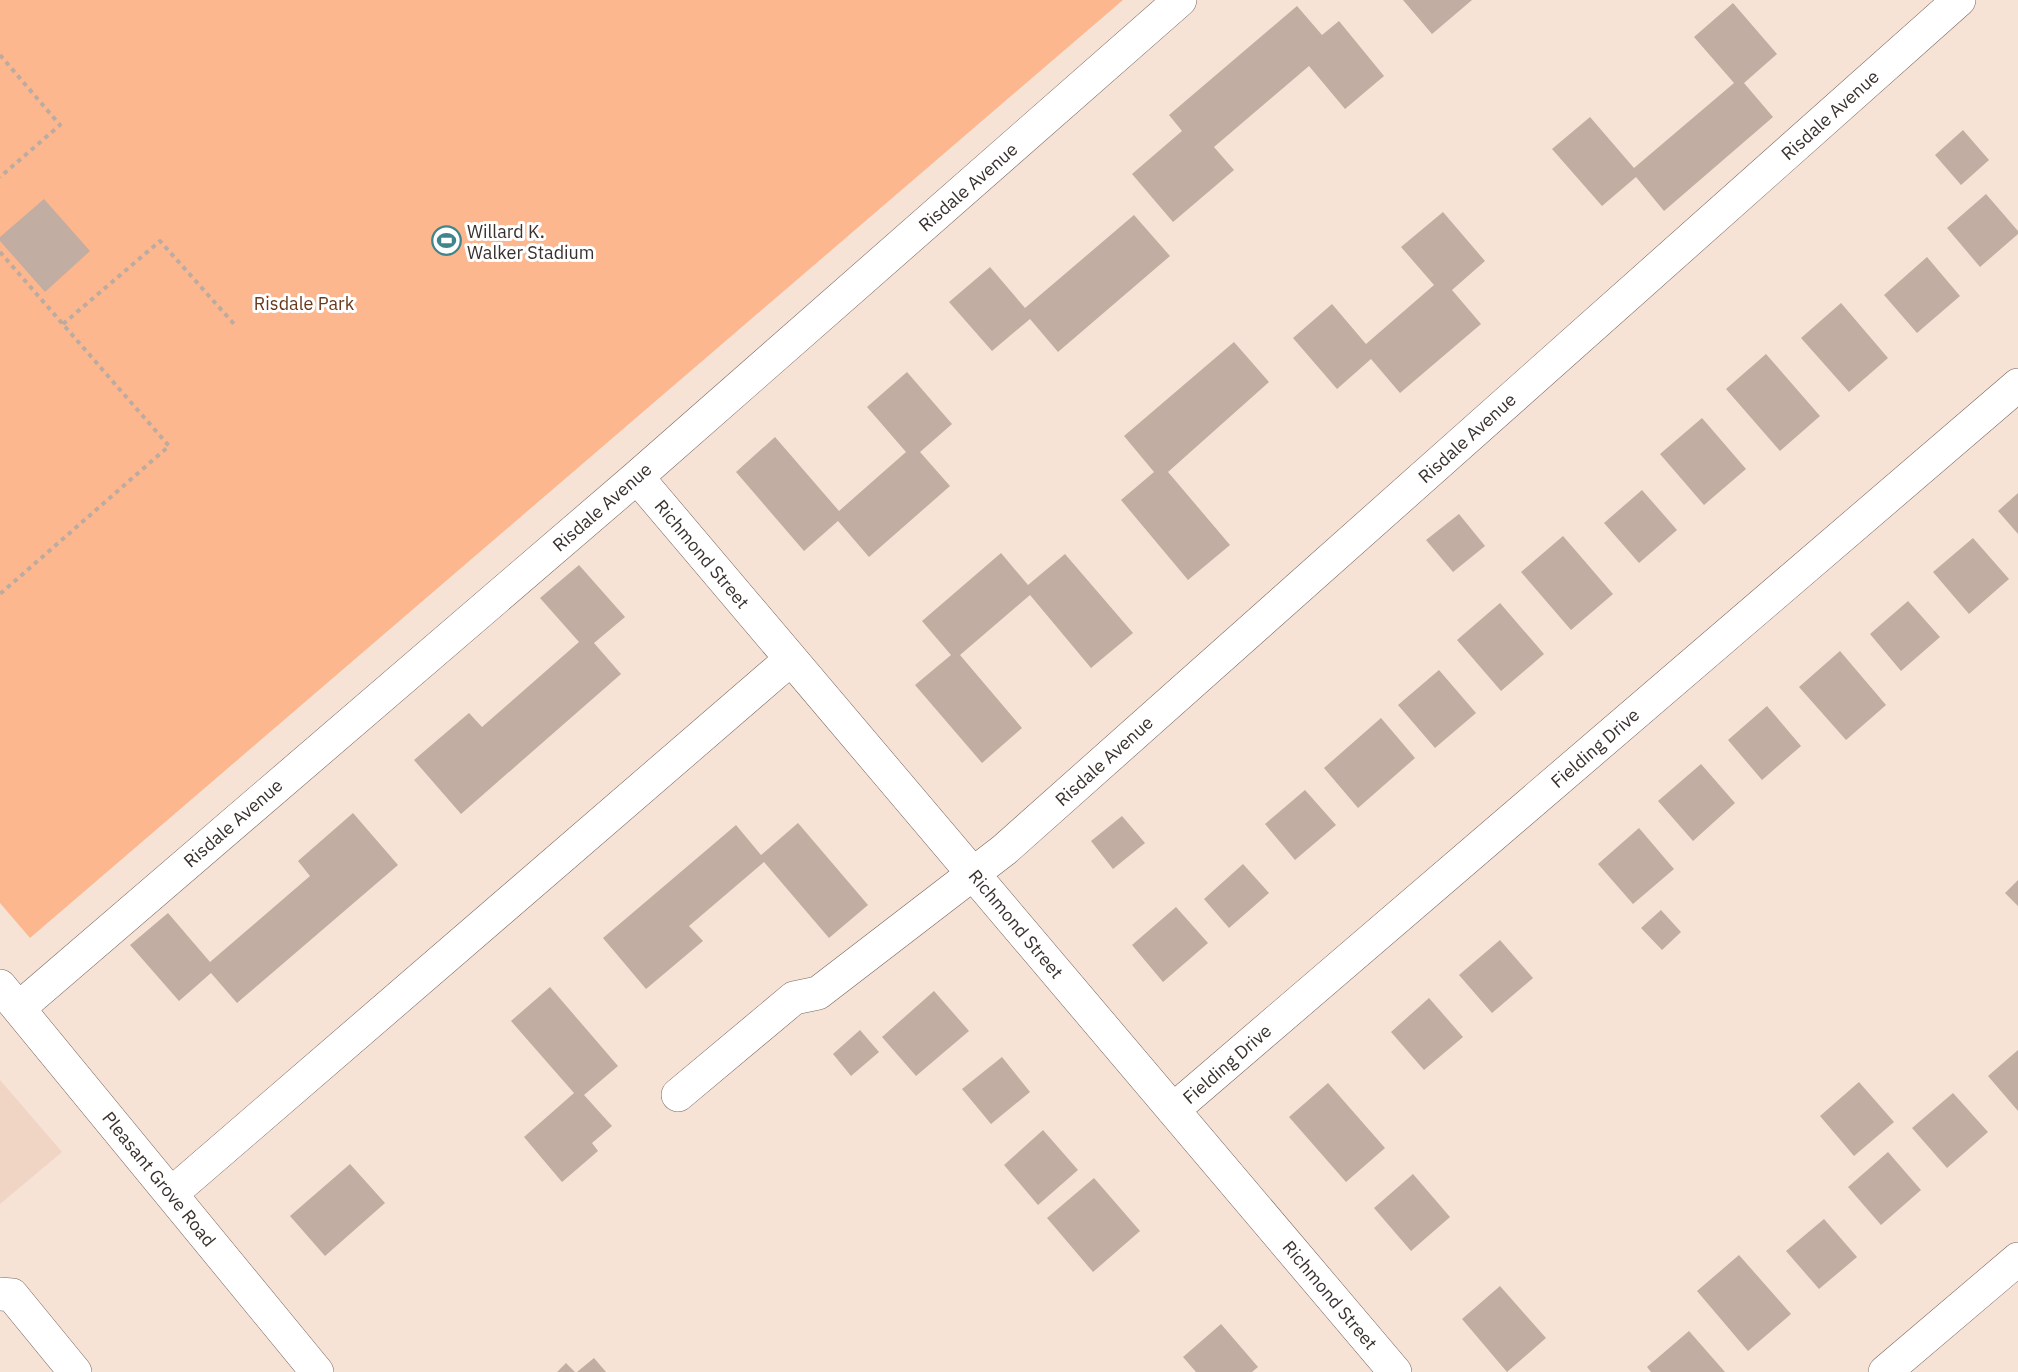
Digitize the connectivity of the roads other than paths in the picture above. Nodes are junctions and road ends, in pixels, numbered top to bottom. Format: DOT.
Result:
graph roads {
  1 [pos="1180,0"];
  2 [pos="1959,0"];
  3 [pos="2018,385"];
  4 [pos="637,477"];
  5 [pos="791,659"];
  6 [pos="973,874"];
  7 [pos="9,997"];
  8 [pos="678,1095"];
  9 [pos="1173,1110"];
  10 [pos="171,1194"];
  11 [pos="2018,1259"];
  12 [pos="0,1294"];
  13 [pos="75,1372"];
  14 [pos="317,1372"];
  15 [pos="1395,1372"];
  16 [pos="1885,1372"];
  1 -- 4 [label="street, Risdale Avenue"];
  2 -- 6 [label="street, Risdale Avenue"];
  3 -- 9 [label="street, Fielding Drive"];
  4 -- 5 [label="street, Richmond Street"];
  4 -- 7 [label="street, Risdale Avenue"];
  5 -- 6 [label="street, Richmond Street"];
  5 -- 10 [label="street"];
  6 -- 8 [label="street, Risdale Avenue"];
  6 -- 9 [label="street, Richmond Street"];
  7 -- 10 [label="street, Pleasant Grove Road"];
  9 -- 15 [label="street, Richmond Street"];
  10 -- 14 [label="street, Pleasant Grove Road"];
  11 -- 16 [label="street"];
  12 -- 13 [label="street"];
}
